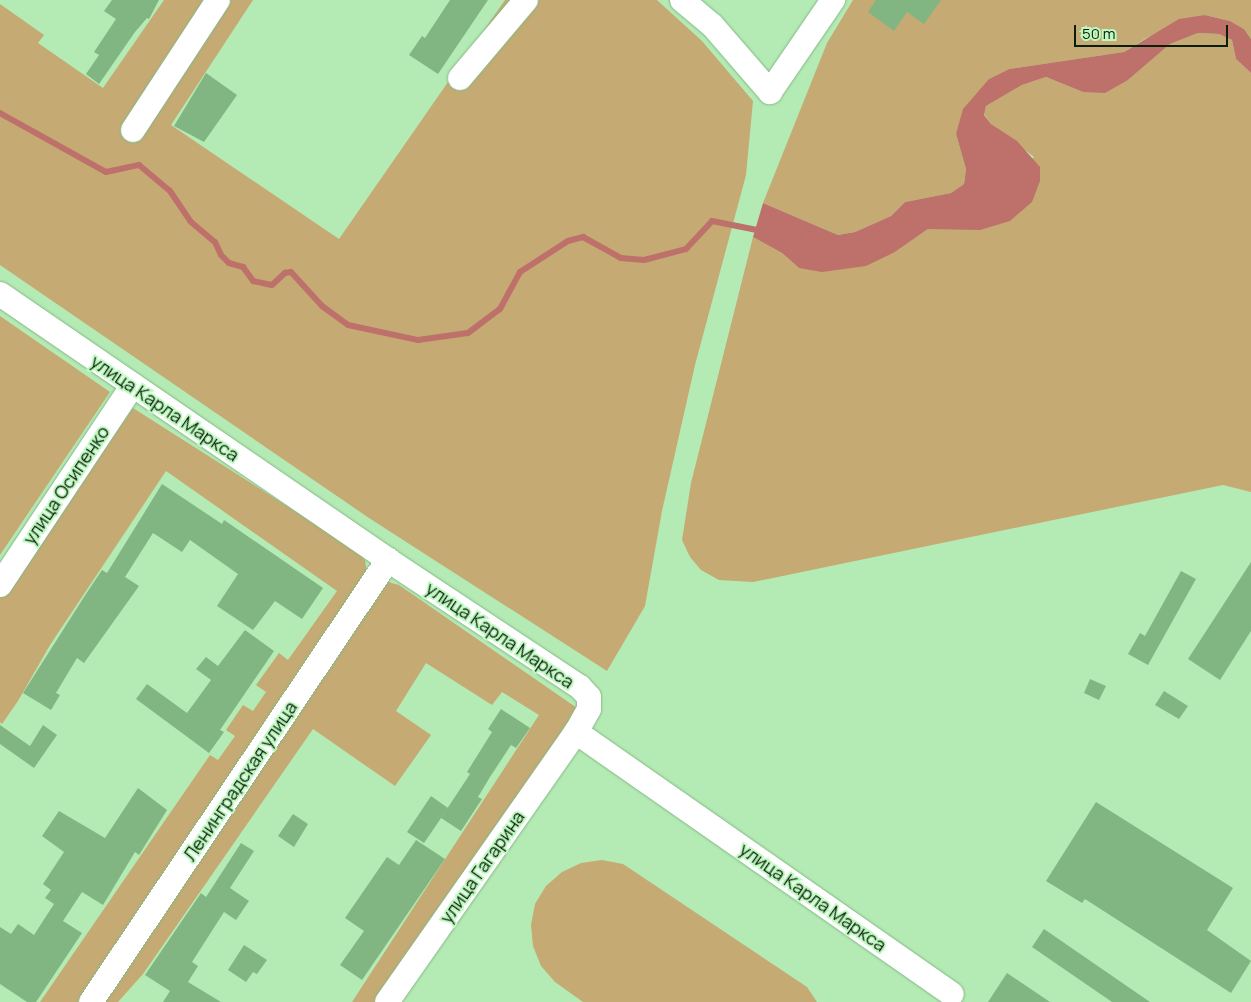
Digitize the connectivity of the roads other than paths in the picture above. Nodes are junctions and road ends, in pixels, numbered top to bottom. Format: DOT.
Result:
graph roads {
  1 [pos="218,0"];
  2 [pos="526,0"];
  3 [pos="682,0"];
  4 [pos="833,0"];
  5 [pos="460,78"];
  6 [pos="133,130"];
  7 [pos="0,294"];
  8 [pos="132,385"];
  9 [pos="388,560"];
  10 [pos="0,585"];
  11 [pos="576,732"];
  12 [pos="952,994"];
  13 [pos="91,1002"];
  14 [pos="387,1002"];
  1 -- 6 [label="street"];
  2 -- 5 [label="street"];
  3 -- 4 [label="street"];
  7 -- 8 [label="street, улица Карла Маркса"];
  8 -- 9 [label="street, улица Карла Маркса"];
  8 -- 10 [label="street, улица Осипенко"];
  9 -- 11 [label="street, улица Карла Маркса"];
  9 -- 13 [label="street, Ленинградская улица"];
  11 -- 12 [label="street, улица Карла Маркса"];
  11 -- 14 [label="street, улица Гагарина"];
}
